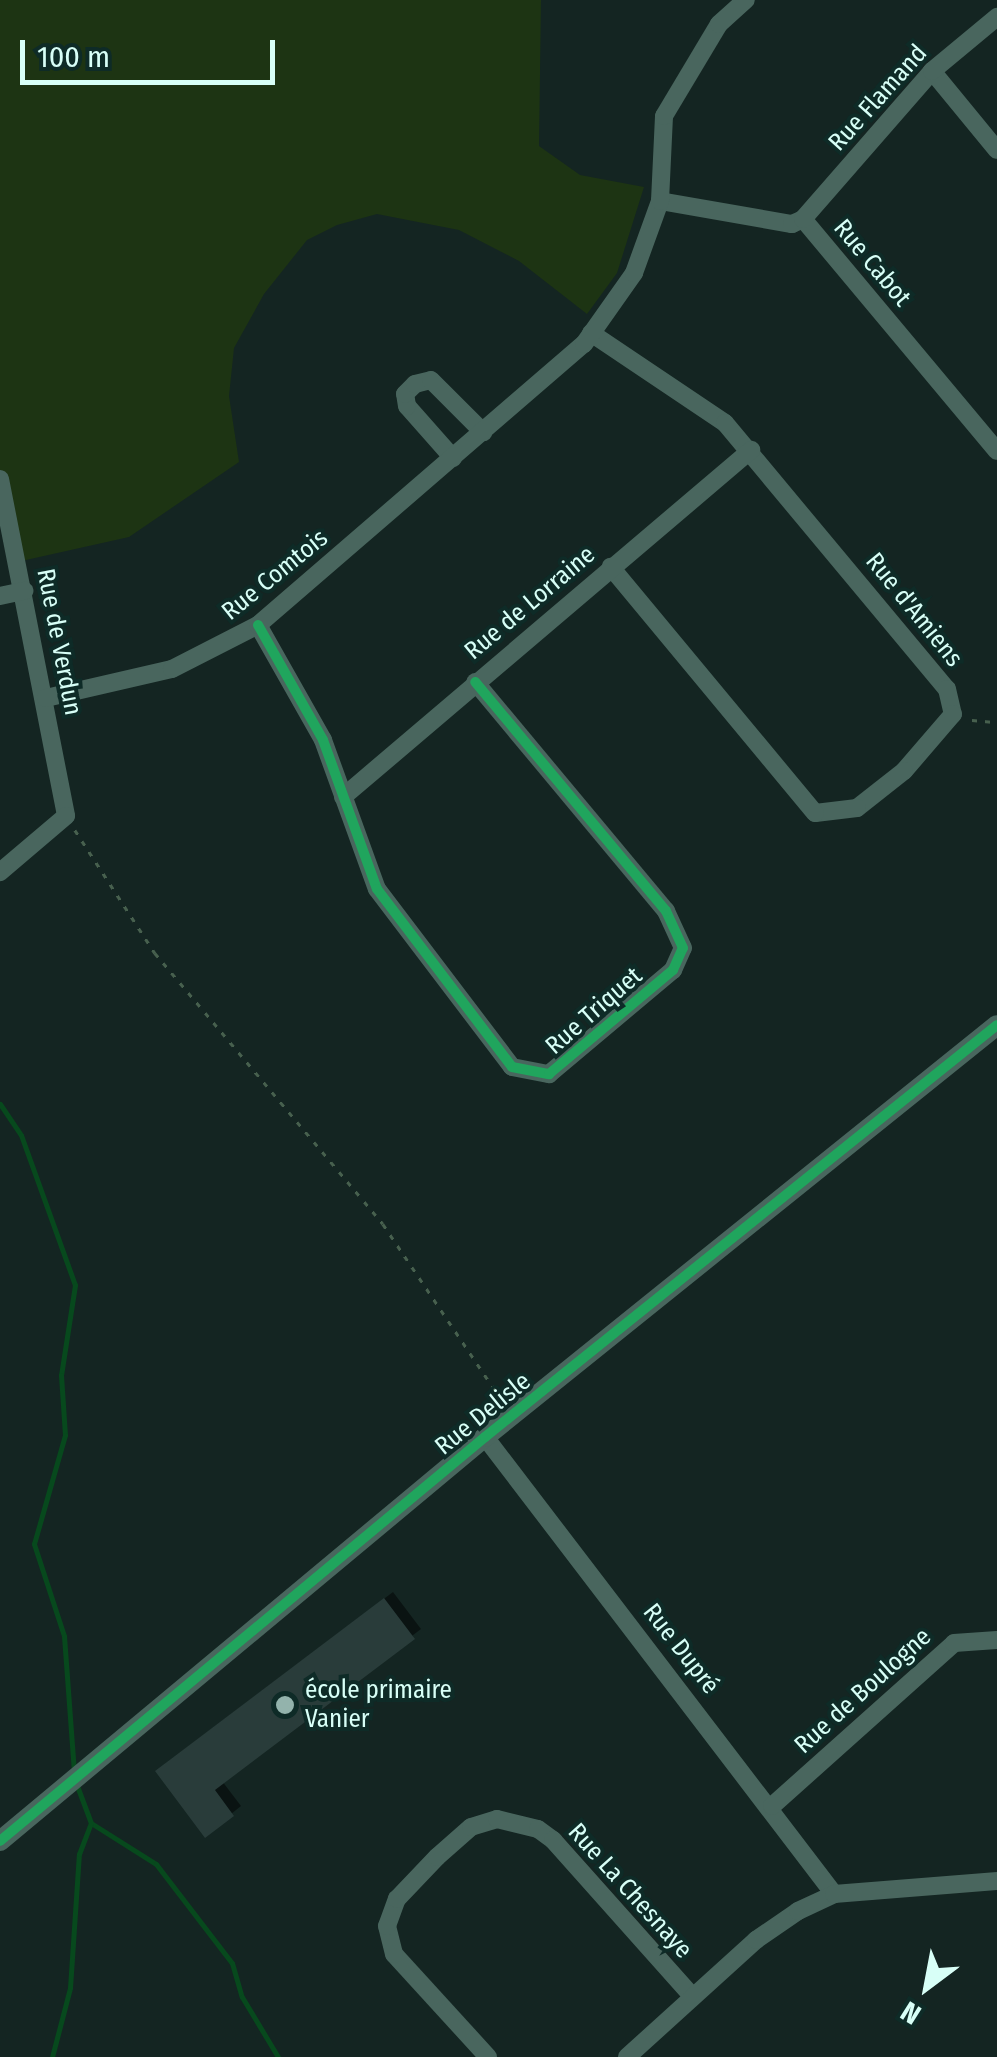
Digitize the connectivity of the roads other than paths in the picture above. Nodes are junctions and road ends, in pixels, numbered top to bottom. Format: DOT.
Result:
graph roads {
  1 [pos="746,0"];
  2 [pos="997,17"];
  3 [pos="932,71"];
  4 [pos="997,150"];
  5 [pos="660,201"];
  6 [pos="804,219"];
  7 [pos="591,333"];
  8 [pos="483,432"];
  9 [pos="750,450"];
  10 [pos="997,451"];
  11 [pos="452,458"];
  12 [pos="0,479"];
  13 [pos="611,567"];
  14 [pos="24,591"];
  15 [pos="0,596"];
  16 [pos="258,626"];
  17 [pos="476,682"];
  18 [pos="46,698"];
  19 [pos="343,797"];
  20 [pos="0,872"];
  21 [pos="997,1025"];
  22 [pos="485,1437"];
  23 [pos="997,1640"];
  24 [pos="772,1806"];
  25 [pos="0,1841"];
  26 [pos="997,1881"];
  27 [pos="834,1894"];
  28 [pos="692,1996"];
  29 [pos="488,2057"];
  30 [pos="628,2057"];
  1 -- 5 [label="street, Rue Comtois"];
  2 -- 3 [label="street, Rue Flamand"];
  3 -- 4 [label="street"];
  3 -- 6 [label="street, Rue Flamand"];
  5 -- 6 [label="street, Rue Cabot"];
  5 -- 7 [label="street, Rue Comtois"];
  6 -- 10 [label="street, Rue Cabot"];
  7 -- 8 [label="street, Rue Comtois"];
  7 -- 9 [label="street, Rue d'Amiens"];
  8 -- 11 [label="street, Rue Comtois"];
  8 -- 11 [label="street"];
  9 -- 13 [label="street, Rue de Lorraine"];
  9 -- 13 [label="street, Rue d'Amiens"];
  11 -- 16 [label="street, Rue Comtois"];
  12 -- 14 [label="street, Rue de Verdun"];
  13 -- 17 [label="street, Rue de Lorraine"];
  14 -- 15 [label="street"];
  14 -- 18 [label="street, Rue de Verdun"];
  16 -- 18 [label="street, Rue Comtois"];
  16 -- 19 [label="street, Rue Triquet"];
  17 -- 19 [label="street, Rue de Lorraine"];
  17 -- 19 [label="street, Rue Triquet"];
  18 -- 20 [label="street, Rue de Verdun"];
  21 -- 22 [label="street, Rue Delisle"];
  22 -- 24 [label="street, Rue Dupré"];
  22 -- 25 [label="street, Rue Delisle"];
  23 -- 24 [label="street, Rue de Boulogne"];
  24 -- 27 [label="street, Rue Dupré"];
  26 -- 27 [label="street"];
  27 -- 28 [label="street"];
  28 -- 29 [label="street, Rue La Chesnaye"];
  28 -- 30 [label="street"];
}
